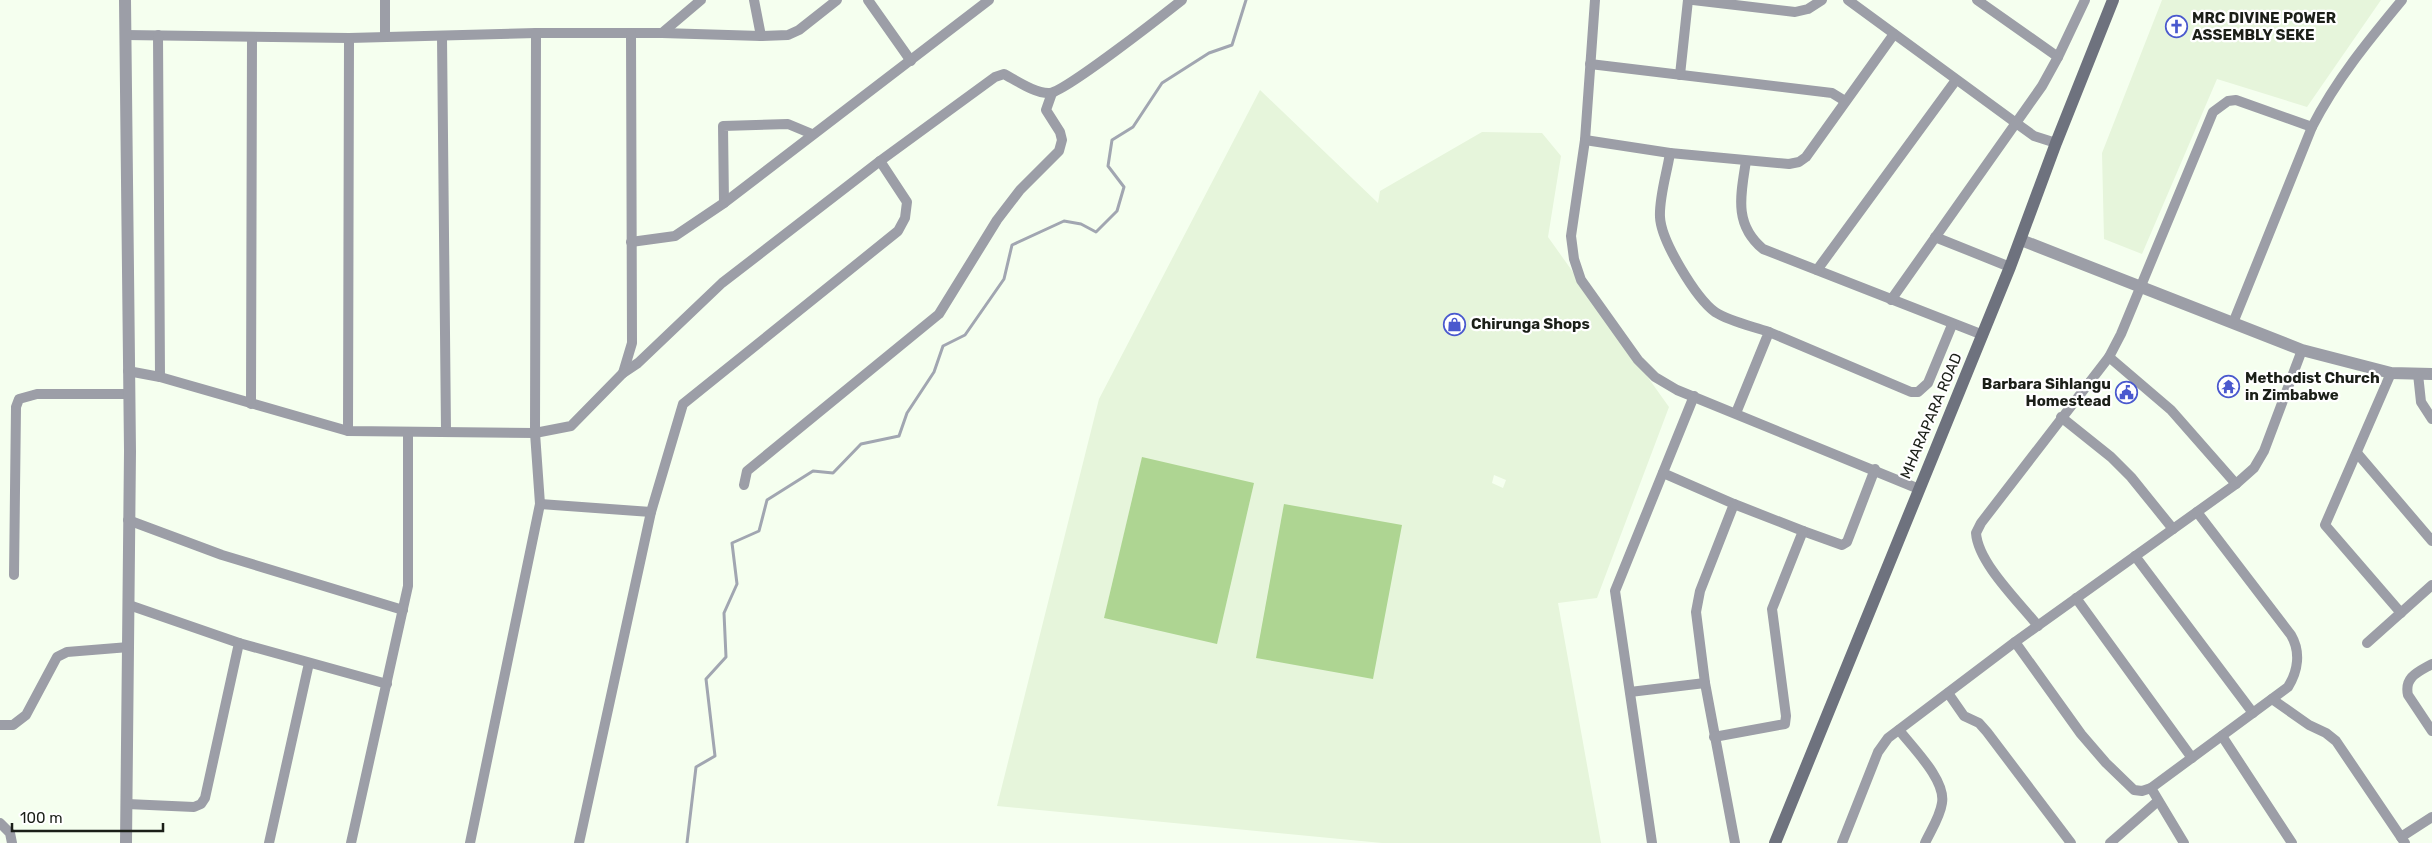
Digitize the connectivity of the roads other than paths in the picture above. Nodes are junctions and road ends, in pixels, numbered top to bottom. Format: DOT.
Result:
graph roads {
  1 [pos="125,0"];
  2 [pos="385,0"];
  3 [pos="701,0"];
  4 [pos="754,0"];
  5 [pos="837,0"];
  6 [pos="868,0"];
  7 [pos="989,0"];
  8 [pos="1182,0"];
  9 [pos="1596,0"];
  10 [pos="1688,0"];
  11 [pos="1693,0"];
  12 [pos="1822,0"];
  13 [pos="1848,0"];
  14 [pos="1977,0"];
  15 [pos="2085,0"];
  16 [pos="2113,0"];
  17 [pos="2402,0"];
  18 [pos="1762,4"];
  19 [pos="536,33"];
  20 [pos="631,33"];
  21 [pos="662,33"];
  22 [pos="1894,34"];
  23 [pos="125,35"];
  24 [pos="158,35"];
  25 [pos="761,36"];
  26 [pos="385,37"];
  27 [pos="442,37"];
  28 [pos="252,38"];
  29 [pos="349,38"];
  30 [pos="2058,57"];
  31 [pos="911,61"];
  32 [pos="1590,64"];
  33 [pos="1680,75"];
  34 [pos="1956,80"];
  35 [pos="1052,93"];
  36 [pos="1845,101"];
  37 [pos="2016,123"];
  38 [pos="2312,127"];
  39 [pos="812,134"];
  40 [pos="1585,140"];
  41 [pos="2056,143"];
  42 [pos="1670,153"];
  43 [pos="880,161"];
  44 [pos="1746,161"];
  45 [pos="724,202"];
  46 [pos="1935,238"];
  47 [pos="2021,240"];
  48 [pos="631,242"];
  49 [pos="2010,267"];
  50 [pos="1818,270"];
  51 [pos="2140,286"];
  52 [pos="1890,300"];
  53 [pos="2234,323"];
  54 [pos="1952,325"];
  55 [pos="1769,332"];
  56 [pos="1983,335"];
  57 [pos="2302,350"];
  58 [pos="2109,356"];
  59 [pos="128,371"];
  60 [pos="623,373"];
  61 [pos="2391,373"];
  62 [pos="2418,374"];
  63 [pos="2432,374"];
  64 [pos="160,377"];
  65 [pos="128,394"];
  66 [pos="1694,396"];
  67 [pos="251,404"];
  68 [pos="1736,413"];
  69 [pos="2060,417"];
  70 [pos="2432,419"];
  71 [pos="348,431"];
  72 [pos="446,431"];
  73 [pos="408,432"];
  74 [pos="535,433"];
  75 [pos="2357,453"];
  76 [pos="1876,469"];
  77 [pos="1663,473"];
  78 [pos="2236,484"];
  79 [pos="744,485"];
  80 [pos="1919,489"];
  81 [pos="540,504"];
  82 [pos="1734,504"];
  83 [pos="651,512"];
  84 [pos="2197,512"];
  85 [pos="128,520"];
  86 [pos="2173,529"];
  87 [pos="1803,530"];
  88 [pos="2432,541"];
  89 [pos="2135,556"];
  90 [pos="14,575"];
  91 [pos="2432,585"];
  92 [pos="2076,598"];
  93 [pos="129,605"];
  94 [pos="403,610"];
  95 [pos="2401,613"];
  96 [pos="2038,626"];
  97 [pos="2015,642"];
  98 [pos="239,643"];
  99 [pos="2367,643"];
  100 [pos="129,647"];
  101 [pos="309,663"];
  102 [pos="2432,664"];
  103 [pos="1705,683"];
  104 [pos="387,684"];
  105 [pos="1630,692"];
  106 [pos="1948,693"];
  107 [pos="2272,699"];
  108 [pos="2253,713"];
  109 [pos="0,725"];
  110 [pos="1899,730"];
  111 [pos="2432,731"];
  112 [pos="2222,736"];
  113 [pos="1714,737"];
  114 [pos="2192,758"];
  115 [pos="2151,788"];
  116 [pos="2158,801"];
  117 [pos="127,804"];
  118 [pos="2432,817"];
  119 [pos="0,823"];
  120 [pos="2403,840"];
  121 [pos="12,843"];
  122 [pos="126,843"];
  123 [pos="269,843"];
  124 [pos="351,843"];
  125 [pos="470,843"];
  126 [pos="579,843"];
  127 [pos="1652,843"];
  128 [pos="1735,843"];
  129 [pos="1775,843"];
  130 [pos="1842,843"];
  131 [pos="1925,843"];
  132 [pos="2071,843"];
  133 [pos="2110,843"];
  134 [pos="2184,843"];
  135 [pos="2292,843"];
  1 -- 23 [label="street"];
  2 -- 26 [label="street"];
  3 -- 21 [label="street"];
  4 -- 25 [label="street"];
  5 -- 25 [label="street"];
  6 -- 31 [label="street"];
  7 -- 31 [label="street"];
  8 -- 35 [label="street"];
  9 -- 32 [label="street"];
  10 -- 33 [label="street"];
  11 -- 18 [label="street"];
  12 -- 18 [label="street"];
  13 -- 22 [label="street"];
  14 -- 30 [label="street"];
  15 -- 30 [label="street"];
  16 -- 41 [label="main road, MHARAPARA ROAD"];
  17 -- 38 [label="street"];
  19 -- 20 [label="street"];
  19 -- 27 [label="street"];
  19 -- 74 [label="street"];
  20 -- 21 [label="street"];
  20 -- 48 [label="street"];
  21 -- 25 [label="street"];
  22 -- 34 [label="street"];
  22 -- 36 [label="street"];
  23 -- 24 [label="street"];
  23 -- 59 [label="street"];
  24 -- 28 [label="street"];
  24 -- 64 [label="street"];
  26 -- 27 [label="street"];
  26 -- 29 [label="street"];
  27 -- 72 [label="street"];
  28 -- 29 [label="street"];
  28 -- 67 [label="street"];
  29 -- 71 [label="street"];
  30 -- 37 [label="street"];
  31 -- 39 [label="street"];
  32 -- 33 [label="street"];
  32 -- 40 [label="street"];
  33 -- 36 [label="street"];
  34 -- 37 [label="street"];
  34 -- 50 [label="street"];
  35 -- 43 [label="street"];
  35 -- 79 [label="street"];
  36 -- 44 [label="street"];
  37 -- 41 [label="street"];
  37 -- 46 [label="street"];
  38 -- 51 [label="street"];
  38 -- 53 [label="street"];
  39 -- 45 [label="street"];
  39 -- 45 [label="street"];
  40 -- 42 [label="street"];
  40 -- 66 [label="street"];
  41 -- 47 [label="main road, MHARAPARA ROAD"];
  42 -- 44 [label="street"];
  42 -- 55 [label="street"];
  43 -- 60 [label="street"];
  43 -- 83 [label="street"];
  44 -- 50 [label="street"];
  45 -- 48 [label="street"];
  46 -- 49 [label="street"];
  46 -- 52 [label="street"];
  47 -- 49 [label="main road, MHARAPARA ROAD"];
  47 -- 51 [label="street"];
  48 -- 60 [label="street"];
  49 -- 56 [label="main road, MHARAPARA ROAD"];
  50 -- 52 [label="street"];
  51 -- 53 [label="street"];
  51 -- 58 [label="street"];
  52 -- 54 [label="street"];
  53 -- 57 [label="street"];
  54 -- 55 [label="street"];
  54 -- 56 [label="street"];
  55 -- 68 [label="street"];
  56 -- 80 [label="main road, MHARAPARA ROAD"];
  57 -- 61 [label="street"];
  57 -- 78 [label="street"];
  58 -- 69 [label="street"];
  58 -- 78 [label="street"];
  59 -- 64 [label="street"];
  59 -- 65 [label="street"];
  60 -- 74 [label="street"];
  61 -- 62 [label="street"];
  61 -- 75 [label="street"];
  62 -- 63 [label="street"];
  62 -- 70 [label="street"];
  64 -- 67 [label="street"];
  65 -- 85 [label="street"];
  65 -- 90 [label="street"];
  66 -- 68 [label="street"];
  66 -- 77 [label="street"];
  67 -- 71 [label="street"];
  68 -- 76 [label="street"];
  69 -- 86 [label="street"];
  69 -- 96 [label="street"];
  71 -- 73 [label="street"];
  72 -- 73 [label="street"];
  72 -- 74 [label="street"];
  73 -- 94 [label="street"];
  74 -- 81 [label="street"];
  75 -- 88 [label="street"];
  75 -- 95 [label="street"];
  76 -- 80 [label="street"];
  76 -- 87 [label="street"];
  77 -- 82 [label="street"];
  77 -- 105 [label="street"];
  78 -- 84 [label="street"];
  80 -- 129 [label="main road, MHARAPARA ROAD"];
  81 -- 83 [label="street"];
  81 -- 125 [label="street"];
  82 -- 87 [label="street"];
  82 -- 103 [label="street"];
  83 -- 126 [label="street"];
  84 -- 86 [label="street"];
  84 -- 107 [label="street"];
  85 -- 93 [label="street"];
  85 -- 94 [label="street"];
  86 -- 89 [label="street"];
  87 -- 113 [label="street"];
  89 -- 92 [label="street"];
  89 -- 108 [label="street"];
  91 -- 95 [label="street"];
  92 -- 96 [label="street"];
  92 -- 114 [label="street"];
  93 -- 98 [label="street"];
  93 -- 100 [label="street"];
  94 -- 104 [label="street"];
  95 -- 99 [label="street"];
  96 -- 97 [label="street"];
  97 -- 106 [label="street"];
  97 -- 115 [label="street"];
  98 -- 101 [label="street"];
  98 -- 117 [label="street"];
  100 -- 109 [label="street"];
  100 -- 117 [label="street"];
  101 -- 104 [label="street"];
  101 -- 123 [label="street"];
  102 -- 111 [label="street"];
  103 -- 105 [label="street"];
  103 -- 113 [label="street"];
  104 -- 124 [label="street"];
  105 -- 127 [label="street"];
  106 -- 110 [label="street"];
  106 -- 132 [label="street"];
  107 -- 108 [label="street"];
  107 -- 120 [label="street"];
  108 -- 112 [label="street"];
  110 -- 130 [label="street"];
  110 -- 131 [label="street"];
  112 -- 114 [label="street"];
  112 -- 135 [label="street"];
  113 -- 128 [label="street"];
  114 -- 115 [label="street"];
  115 -- 116 [label="street"];
  116 -- 133 [label="street"];
  116 -- 134 [label="street"];
  117 -- 122 [label="street"];
  118 -- 120 [label="street"];
  119 -- 121 [label="street"];
}
